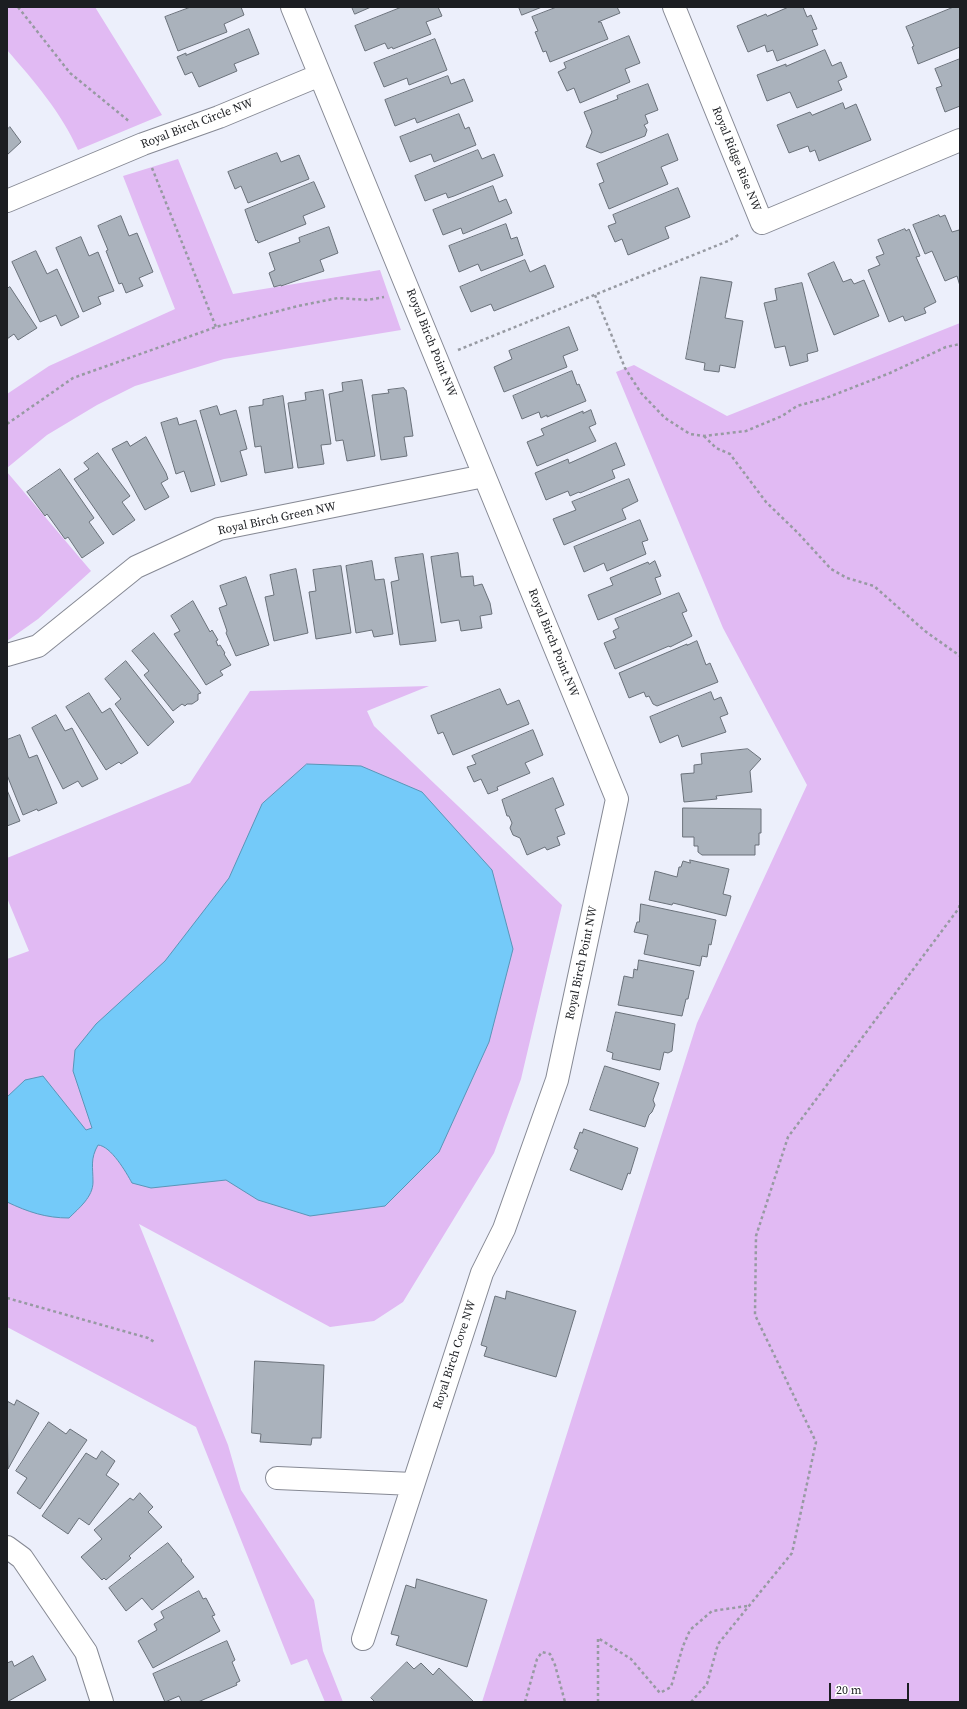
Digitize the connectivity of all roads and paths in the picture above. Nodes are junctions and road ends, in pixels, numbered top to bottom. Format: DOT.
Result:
graph roads {
  1 [pos="292,7"];
  2 [pos="674,7"];
  3 [pos="320,76"];
  4 [pos="960,140"];
  5 [pos="7,201"];
  6 [pos="762,223"];
  7 [pos="409,289"];
  8 [pos="595,295"];
  9 [pos="960,344"];
  10 [pos="437,358"];
  11 [pos="7,424"];
  12 [pos="704,436"];
  13 [pos="484,476"];
  14 [pos="7,655"];
  15 [pos="960,656"];
  16 [pos="960,902"];
  17 [pos="504,1230"];
  18 [pos="7,1298"];
  19 [pos="156,1343"];
  20 [pos="277,1478"];
  21 [pos="413,1484"];
  22 [pos="7,1548"];
  23 [pos="747,1606"];
  24 [pos="363,1640"];
  25 [pos="102,1702"];
  26 [pos="525,1702"];
  27 [pos="565,1702"];
  28 [pos="598,1702"];
  29 [pos="691,1702"];
  1 -- 3 [label="street"];
  2 -- 6 [label="street, Royal Ridge Rise NW"];
  3 -- 5 [label="street, Royal Birch Circle NW"];
  3 -- 7 [label="street, Royal Birch Point NW"];
  4 -- 6 [label="street, Royal Ridge Rise NW"];
  6 -- 8 [label="path"];
  7 -- 10 [label="street, Royal Birch Point NW"];
  7 -- 11 [label="path"];
  8 -- 10 [label="path"];
  8 -- 12 [label="path"];
  9 -- 12 [label="path"];
  10 -- 13 [label="street, Royal Birch Point NW"];
  12 -- 15 [label="path"];
  13 -- 14 [label="street, Royal Birch Green NW"];
  13 -- 17 [label="street, Royal Birch Point NW"];
  16 -- 23 [label="path"];
  17 -- 21 [label="street, Royal Birch Cove NW"];
  18 -- 19 [label="path"];
  20 -- 21 [label="street"];
  21 -- 24 [label="street, Royal Birch Cove NW"];
  22 -- 25 [label="street"];
  23 -- 28 [label="path"];
  23 -- 29 [label="path"];
  26 -- 27 [label="path"];
}
